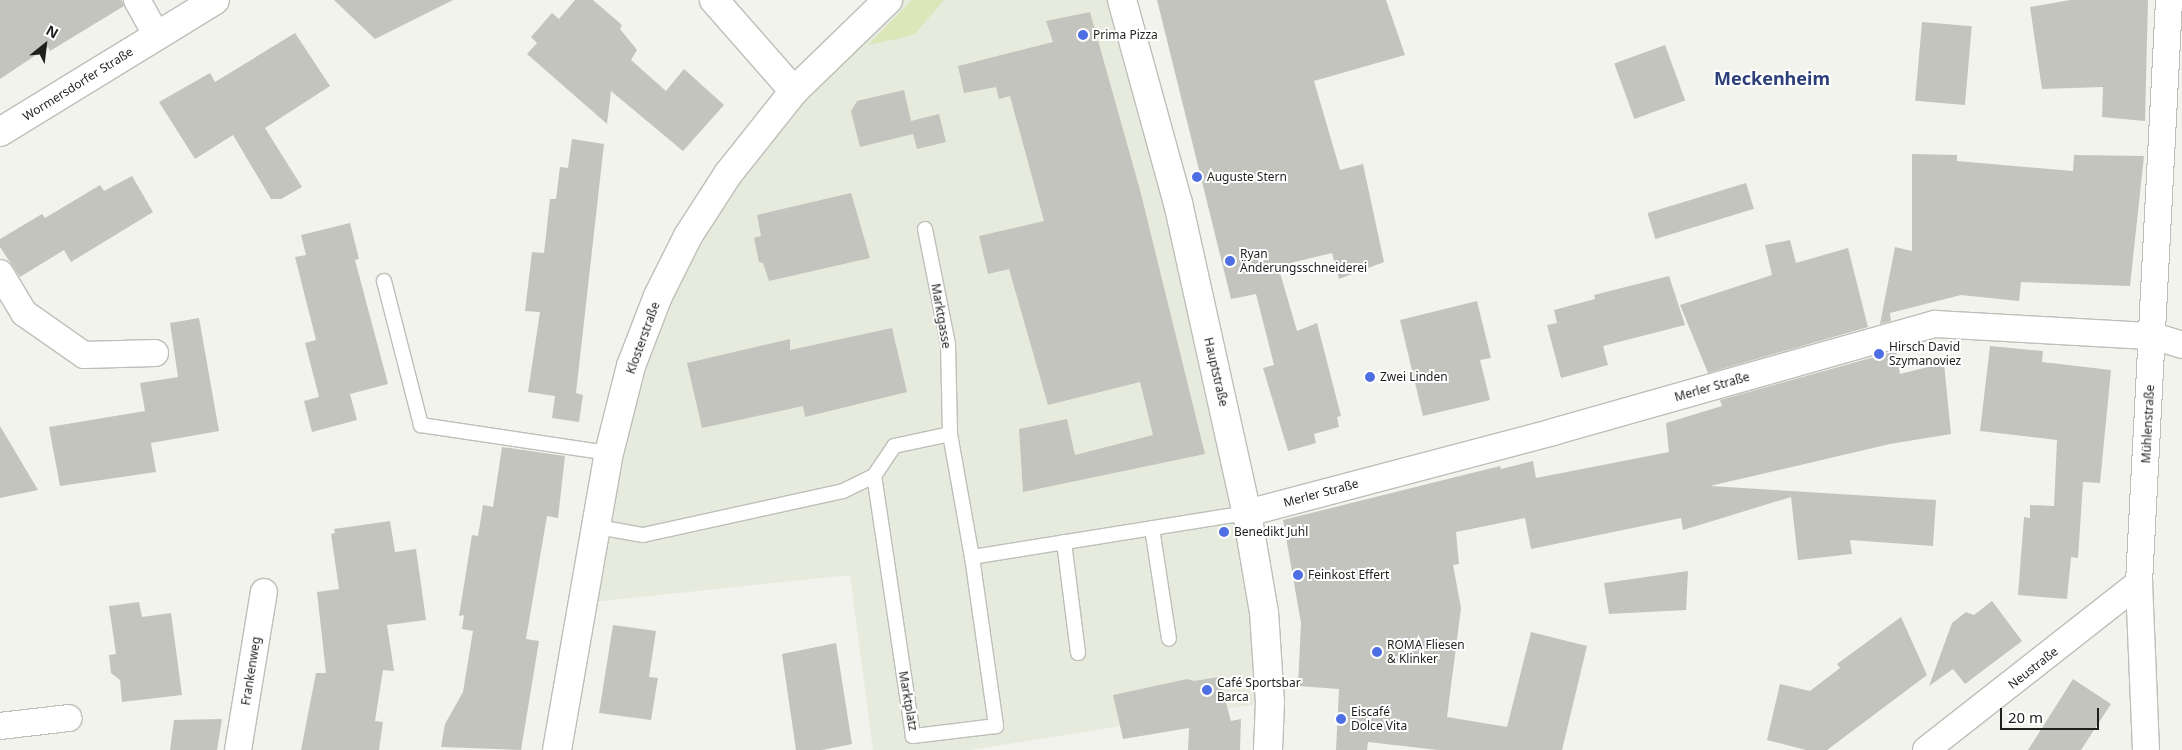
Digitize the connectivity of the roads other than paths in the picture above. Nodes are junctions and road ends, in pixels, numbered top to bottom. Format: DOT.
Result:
graph roads {
  1 [pos="137,0"];
  2 [pos="215,0"];
  3 [pos="714,0"];
  4 [pos="888,0"];
  5 [pos="1122,0"];
  6 [pos="2169,0"];
  7 [pos="157,36"];
  8 [pos="794,91"];
  9 [pos="2173,99"];
  10 [pos="0,132"];
  11 [pos="925,229"];
  12 [pos="0,273"];
  13 [pos="384,281"];
  14 [pos="2153,336"];
  15 [pos="2182,345"];
  16 [pos="155,353"];
  17 [pos="950,434"];
  18 [pos="610,452"];
  19 [pos="874,476"];
  20 [pos="1247,512"];
  21 [pos="598,527"];
  22 [pos="1152,528"];
  23 [pos="1064,542"];
  24 [pos="972,557"];
  25 [pos="2139,583"];
  26 [pos="264,592"];
  27 [pos="1169,639"];
  28 [pos="1078,653"];
  29 [pos="69,718"];
  30 [pos="0,726"];
  31 [pos="238,750"];
  32 [pos="557,750"];
  33 [pos="1268,750"];
  34 [pos="1926,750"];
  35 [pos="2146,750"];
  1 -- 7 [label="street"];
  2 -- 7 [label="main road, Wormersdorfer Straße"];
  3 -- 8 [label="main road"];
  4 -- 8 [label="main road, Klosterstraße"];
  5 -- 20 [label="main road, Hauptstraße"];
  6 -- 9 [label="street, Mühlenstraße"];
  7 -- 10 [label="main road, Wormersdorfer Straße"];
  8 -- 18 [label="main road, Klosterstraße"];
  9 -- 14 [label="street, Mühlenstraße"];
  11 -- 17 [label="lane, Marktgasse"];
  12 -- 16 [label="street"];
  13 -- 18 [label="lane"];
  14 -- 15 [label="street, Merler Straße"];
  14 -- 20 [label="street, Merler Straße"];
  14 -- 25 [label="street, Mühlenstraße"];
  17 -- 19 [label="lane"];
  17 -- 24 [label="lane, Marktplatz"];
  18 -- 21 [label="main road, Klosterstraße"];
  19 -- 21 [label="lane"];
  19 -- 24 [label="lane, Marktplatz"];
  20 -- 22 [label="lane"];
  20 -- 33 [label="main road, Hauptstraße"];
  21 -- 32 [label="main road, Klosterstraße"];
  22 -- 23 [label="lane"];
  22 -- 27 [label="lane"];
  23 -- 24 [label="lane"];
  23 -- 28 [label="lane"];
  25 -- 34 [label="street, Neustraße"];
  25 -- 35 [label="street, Mühlenstraße"];
  26 -- 31 [label="street, Frankenweg"];
  29 -- 30 [label="street"];
}
